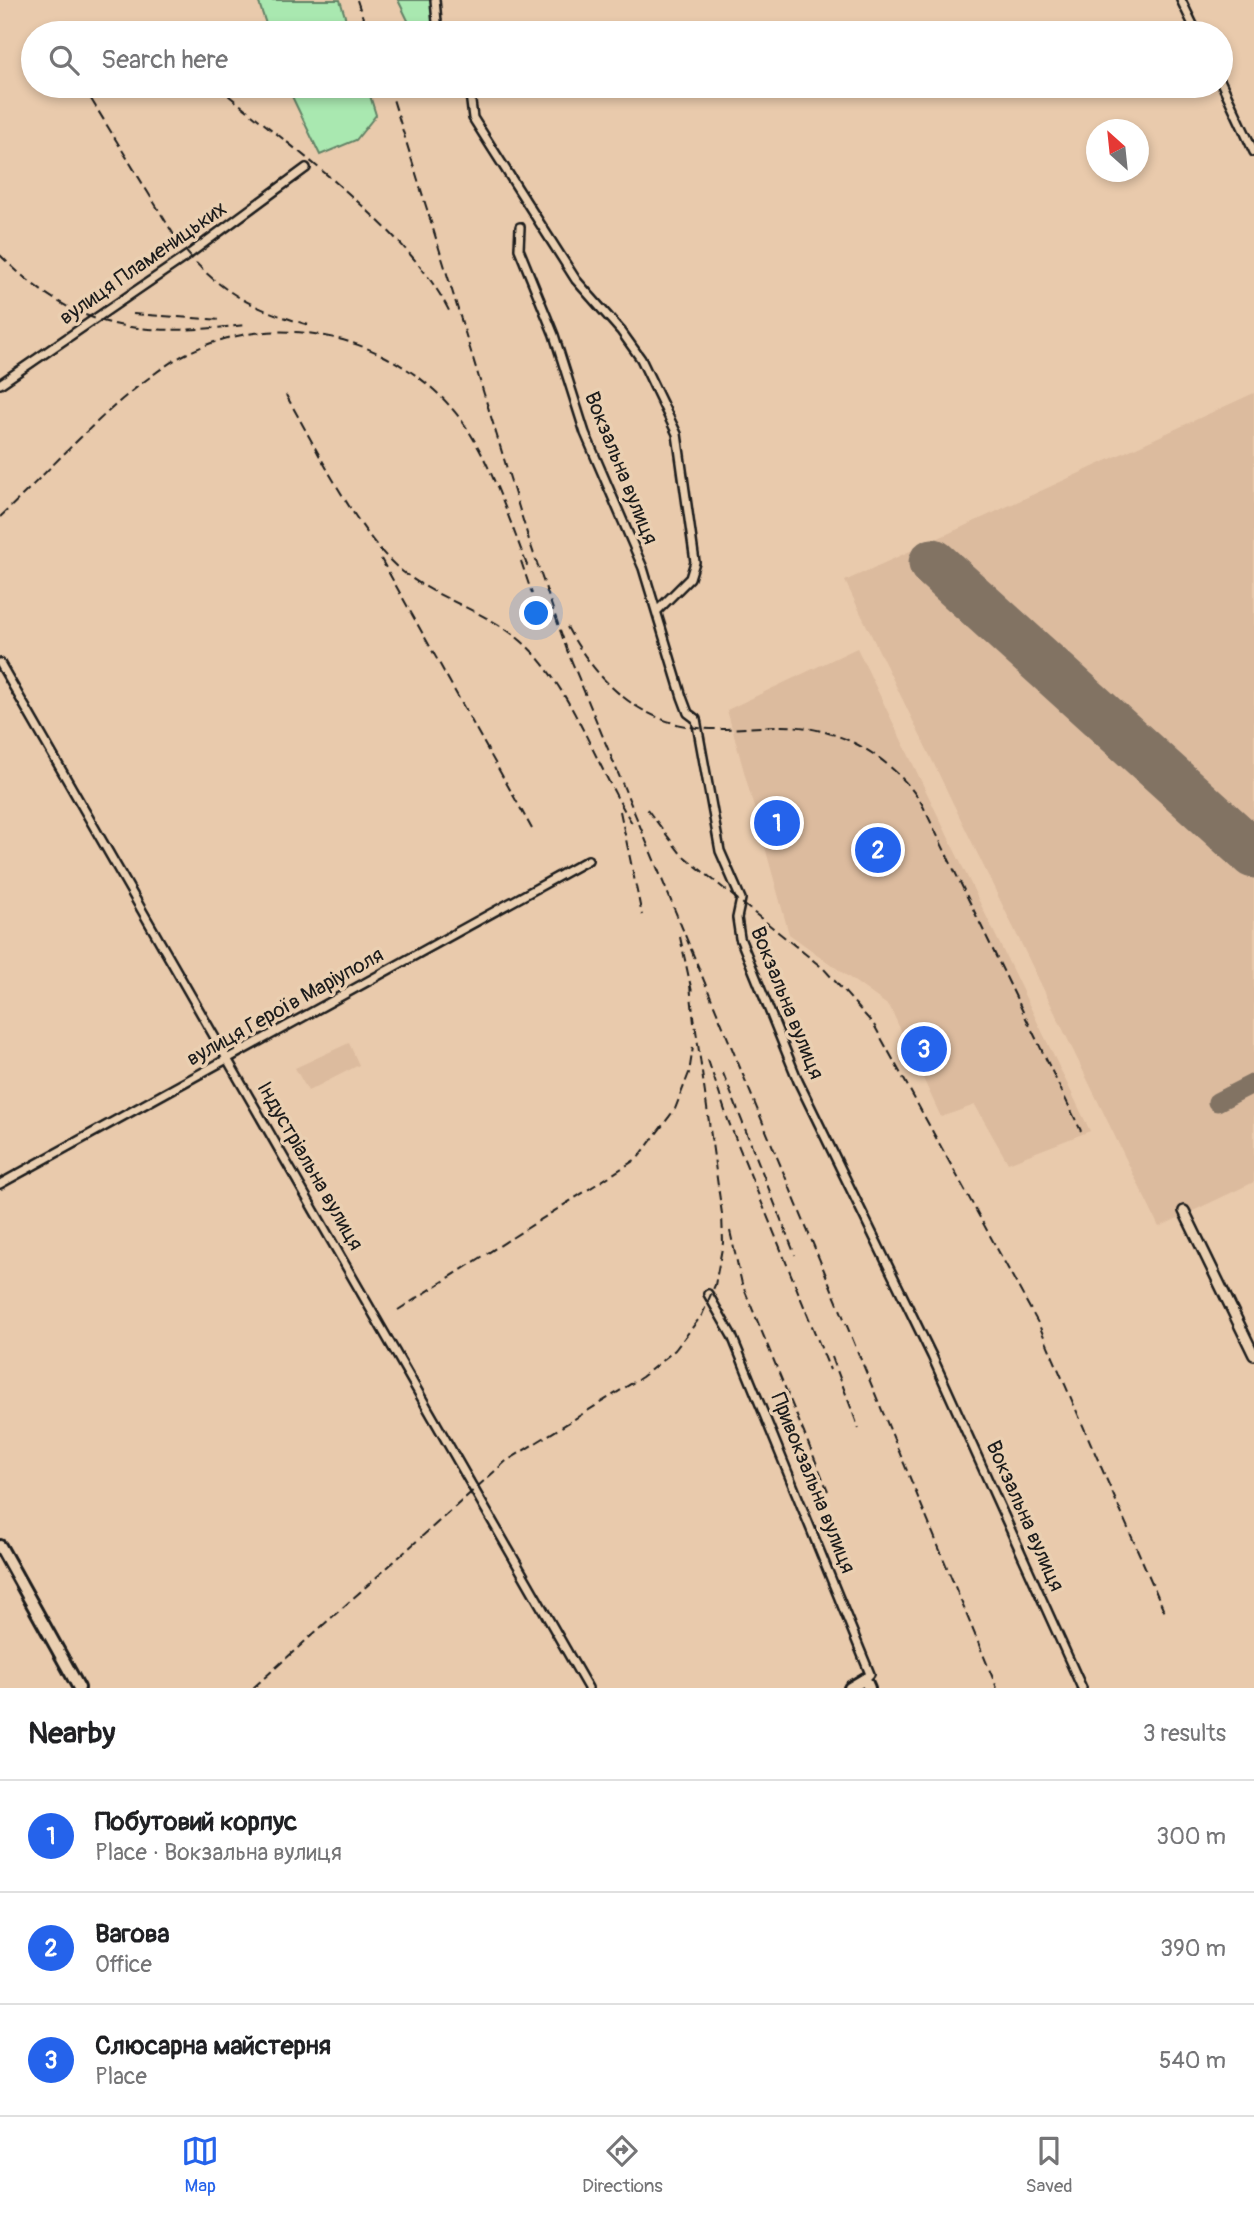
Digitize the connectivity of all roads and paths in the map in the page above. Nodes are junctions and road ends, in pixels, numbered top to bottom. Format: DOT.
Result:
graph roads {
  1 [pos="435,0"];
  2 [pos="1181,0"];
  3 [pos="437,21"];
  4 [pos="1191,21"];
  5 [pos="470,98"];
  6 [pos="1229,98"];
  7 [pos="1254,152"];
  8 [pos="306,169"];
  9 [pos="520,227"];
  10 [pos="0,384"];
  11 [pos="657,611"];
  12 [pos="0,663"];
  13 [pos="588,860"];
  14 [pos="227,1059"];
  15 [pos="0,1184"];
  16 [pos="1184,1211"];
  17 [pos="708,1294"];
  18 [pos="1254,1355"];
  19 [pos="0,1546"];
  20 [pos="867,1684"];
  21 [pos="79,1688"];
  22 [pos="588,1688"];
  23 [pos="850,1688"];
  24 [pos="1082,1688"];
  1 -- 3 [label="street"];
  2 -- 4 [label="street"];
  5 -- 11 [label="street"];
  6 -- 7 [label="street"];
  8 -- 10 [label="street, вулиця Пламеницьких"];
  9 -- 11 [label="street, Вокзальна вулиця"];
  11 -- 24 [label="street, Вокзальна вулиця"];
  12 -- 14 [label="street, Індустріальна вулиця"];
  13 -- 14 [label="street, вулиця Героїв Маріуполя"];
  14 -- 15 [label="street, вулиця Героїв Маріуполя"];
  14 -- 22 [label="street, Індустріальна вулиця"];
  16 -- 18 [label="street"];
  17 -- 20 [label="street, Привокзальна вулиця"];
  19 -- 21 [label="main road"];
  20 -- 23 [label="main road"];
}
